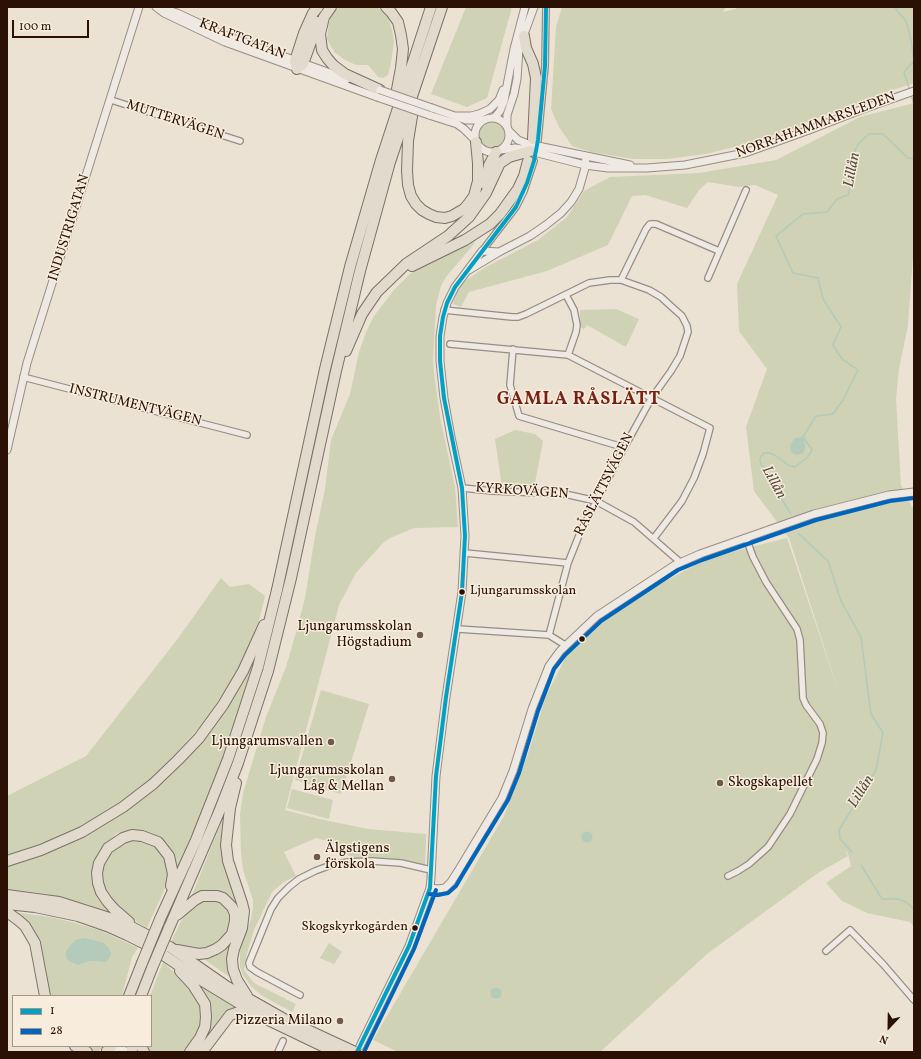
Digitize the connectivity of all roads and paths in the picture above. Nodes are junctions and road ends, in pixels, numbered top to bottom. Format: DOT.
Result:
graph roads {
  1 [pos="139,7"];
  2 [pos="156,7"];
  3 [pos="159,7"];
  4 [pos="318,7"];
  5 [pos="386,7"];
  6 [pos="431,7"];
  7 [pos="442,7"];
  8 [pos="525,7"];
  9 [pos="534,7"];
  10 [pos="546,7"];
  11 [pos="330,8"];
  12 [pos="524,36"];
  13 [pos="429,45"];
  14 [pos="299,64"];
  15 [pos="509,72"];
  16 [pos="914,91"];
  17 [pos="378,93"];
  18 [pos="111,100"];
  19 [pos="430,111"];
  20 [pos="455,116"];
  21 [pos="494,118"];
  22 [pos="483,120"];
  23 [pos="508,129"];
  24 [pos="535,139"];
  25 [pos="476,141"];
  26 [pos="240,142"];
  27 [pos="499,151"];
  28 [pos="586,157"];
  29 [pos="531,158"];
  30 [pos="381,160"];
  31 [pos="585,165"];
  32 [pos="647,168"];
  33 [pos="746,190"];
  34 [pos="481,202"];
  35 [pos="482,251"];
  36 [pos="719,251"];
  37 [pos="499,252"];
  38 [pos="463,275"];
  39 [pos="393,276"];
  40 [pos="708,278"];
  41 [pos="621,280"];
  42 [pos="566,295"];
  43 [pos="444,310"];
  44 [pos="450,344"];
  45 [pos="513,348"];
  46 [pos="568,355"];
  47 [pos="23,377"];
  48 [pos="331,391"];
  49 [pos="651,399"];
  50 [pos="247,435"];
  51 [pos="624,448"];
  52 [pos="7,450"];
  53 [pos="462,488"];
  54 [pos="914,492"];
  55 [pos="596,500"];
  56 [pos="654,538"];
  57 [pos="746,538"];
  58 [pos="465,553"];
  59 [pos="680,562"];
  60 [pos="568,563"];
  61 [pos="277,590"];
  62 [pos="458,628"];
  63 [pos="549,635"];
  64 [pos="566,645"];
  65 [pos="253,718"];
  66 [pos="7,861"];
  67 [pos="431,870"];
  68 [pos="728,876"];
  69 [pos="430,888"];
  70 [pos="7,894"];
  71 [pos="168,901"];
  72 [pos="7,904"];
  73 [pos="7,912"];
  74 [pos="174,918"];
  75 [pos="137,929"];
  76 [pos="170,947"];
  77 [pos="826,951"];
  78 [pos="167,958"];
  79 [pos="143,993"];
  80 [pos="45,995"];
  81 [pos="129,995"];
  82 [pos="300,996"];
  83 [pos="249,999"];
  84 [pos="914,1000"];
  85 [pos="260,1016"];
  86 [pos="284,1041"];
  87 [pos="78,1047"];
  88 [pos="358,1049"];
  89 [pos="108,1050"];
  90 [pos="87,1052"];
  91 [pos="128,1052"];
  92 [pos="190,1052"];
  93 [pos="202,1052"];
  94 [pos="278,1052"];
  95 [pos="335,1052"];
  1 -- 18 [label="street, INDUSTRIGATAN"];
  2 -- 14 [label="street, KRAFTGATAN"];
  3 -- 14 [label="street, KRAFTGATAN"];
  4 -- 14 [label="highway"];
  5 -- 30 [label="highway"];
  6 -- 30 [label="highway"];
  7 -- 13 [label="highway"];
  8 -- 15 [label="street"];
  9 -- 12 [label="street"];
  10 -- 24 [label="street"];
  11 -- 14 [label="highway"];
  11 -- 17 [label="highway"];
  12 -- 23 [label="street"];
  12 -- 24 [label="highway"];
  13 -- 25 [label="highway"];
  13 -- 48 [label="highway"];
  14 -- 17 [label="street"];
  15 -- 20 [label="street"];
  15 -- 21 [label="street"];
  16 -- 32 [label="street, NORRAHAMMARSLEDEN"];
  17 -- 19 [label="street, bridge"];
  18 -- 26 [label="street, MUTTERVÄGEN"];
  18 -- 47 [label="street, INDUSTRIGATAN"];
  19 -- 20 [label="street"];
  19 -- 25 [label="street"];
  20 -- 22 [label="street"];
  21 -- 22 [label="street"];
  21 -- 23 [label="street"];
  22 -- 25 [label="street"];
  23 -- 27 [label="street"];
  23 -- 28 [label="street, NORRAHAMMARSLEDEN"];
  25 -- 27 [label="street"];
  27 -- 29 [label="street, NORRAHAMMARSLEDEN"];
  27 -- 34 [label="highway"];
  28 -- 31 [label="street"];
  28 -- 32 [label="street, NORRAHAMMARSLEDEN"];
  29 -- 31 [label="street, NORRAHAMMARSLEDEN"];
  29 -- 34 [label="highway"];
  29 -- 35 [label="street"];
  29 -- 39 [label="highway"];
  30 -- 61 [label="highway"];
  31 -- 32 [label="street, NORRAHAMMARSLEDEN"];
  31 -- 37 [label="street"];
  33 -- 36 [label="street"];
  34 -- 39 [label="highway"];
  35 -- 37 [label="street"];
  35 -- 38 [label="street"];
  36 -- 40 [label="street"];
  36 -- 41 [label="street"];
  37 -- 38 [label="street"];
  38 -- 43 [label="street"];
  39 -- 48 [label="highway"];
  41 -- 42 [label="street"];
  41 -- 49 [label="street, RÅSLÄTTSVÄGEN"];
  42 -- 43 [label="street"];
  42 -- 46 [label="street"];
  43 -- 53 [label="street"];
  44 -- 45 [label="street"];
  45 -- 46 [label="street"];
  45 -- 51 [label="street"];
  46 -- 49 [label="street"];
  47 -- 50 [label="street, INSTRUMENTVÄGEN"];
  47 -- 52 [label="street, INDUSTRIGATAN"];
  48 -- 65 [label="highway"];
  49 -- 51 [label="street, RÅSLÄTTSVÄGEN"];
  49 -- 56 [label="street"];
  51 -- 55 [label="street, RÅSLÄTTSVÄGEN"];
  53 -- 55 [label="street, KYRKOVÄGEN"];
  53 -- 58 [label="street"];
  54 -- 57 [label="street"];
  55 -- 56 [label="street, KYRKOVÄGEN"];
  55 -- 60 [label="street, RÅSLÄTTSVÄGEN"];
  56 -- 59 [label="street, KYRKOVÄGEN"];
  57 -- 59 [label="street"];
  57 -- 68 [label="street"];
  58 -- 60 [label="street"];
  58 -- 62 [label="street"];
  59 -- 64 [label="street"];
  60 -- 63 [label="street, RÅSLÄTTSVÄGEN"];
  61 -- 66 [label="highway"];
  61 -- 71 [label="highway"];
  62 -- 63 [label="street"];
  62 -- 67 [label="street"];
  63 -- 64 [label="street"];
  64 -- 69 [label="street"];
  65 -- 74 [label="highway"];
  65 -- 83 [label="highway"];
  67 -- 69 [label="street"];
  67 -- 82 [label="street"];
  69 -- 88 [label="street"];
  70 -- 75 [label="highway"];
  71 -- 75 [label="highway"];
  71 -- 81 [label="highway, bridge"];
  72 -- 78 [label="highway"];
  73 -- 80 [label="highway"];
  74 -- 76 [label="highway"];
  74 -- 79 [label="highway, bridge"];
  75 -- 76 [label="highway"];
  76 -- 83 [label="highway"];
  77 -- 84 [label="street"];
  78 -- 85 [label="highway"];
  78 -- 92 [label="highway"];
  83 -- 88 [label="highway"];
  85 -- 93 [label="highway"];
  85 -- 95 [label="highway"];
  86 -- 94 [label="street"];
  87 -- 90 [label="highway"];
  89 -- 91 [label="main road"];
}
